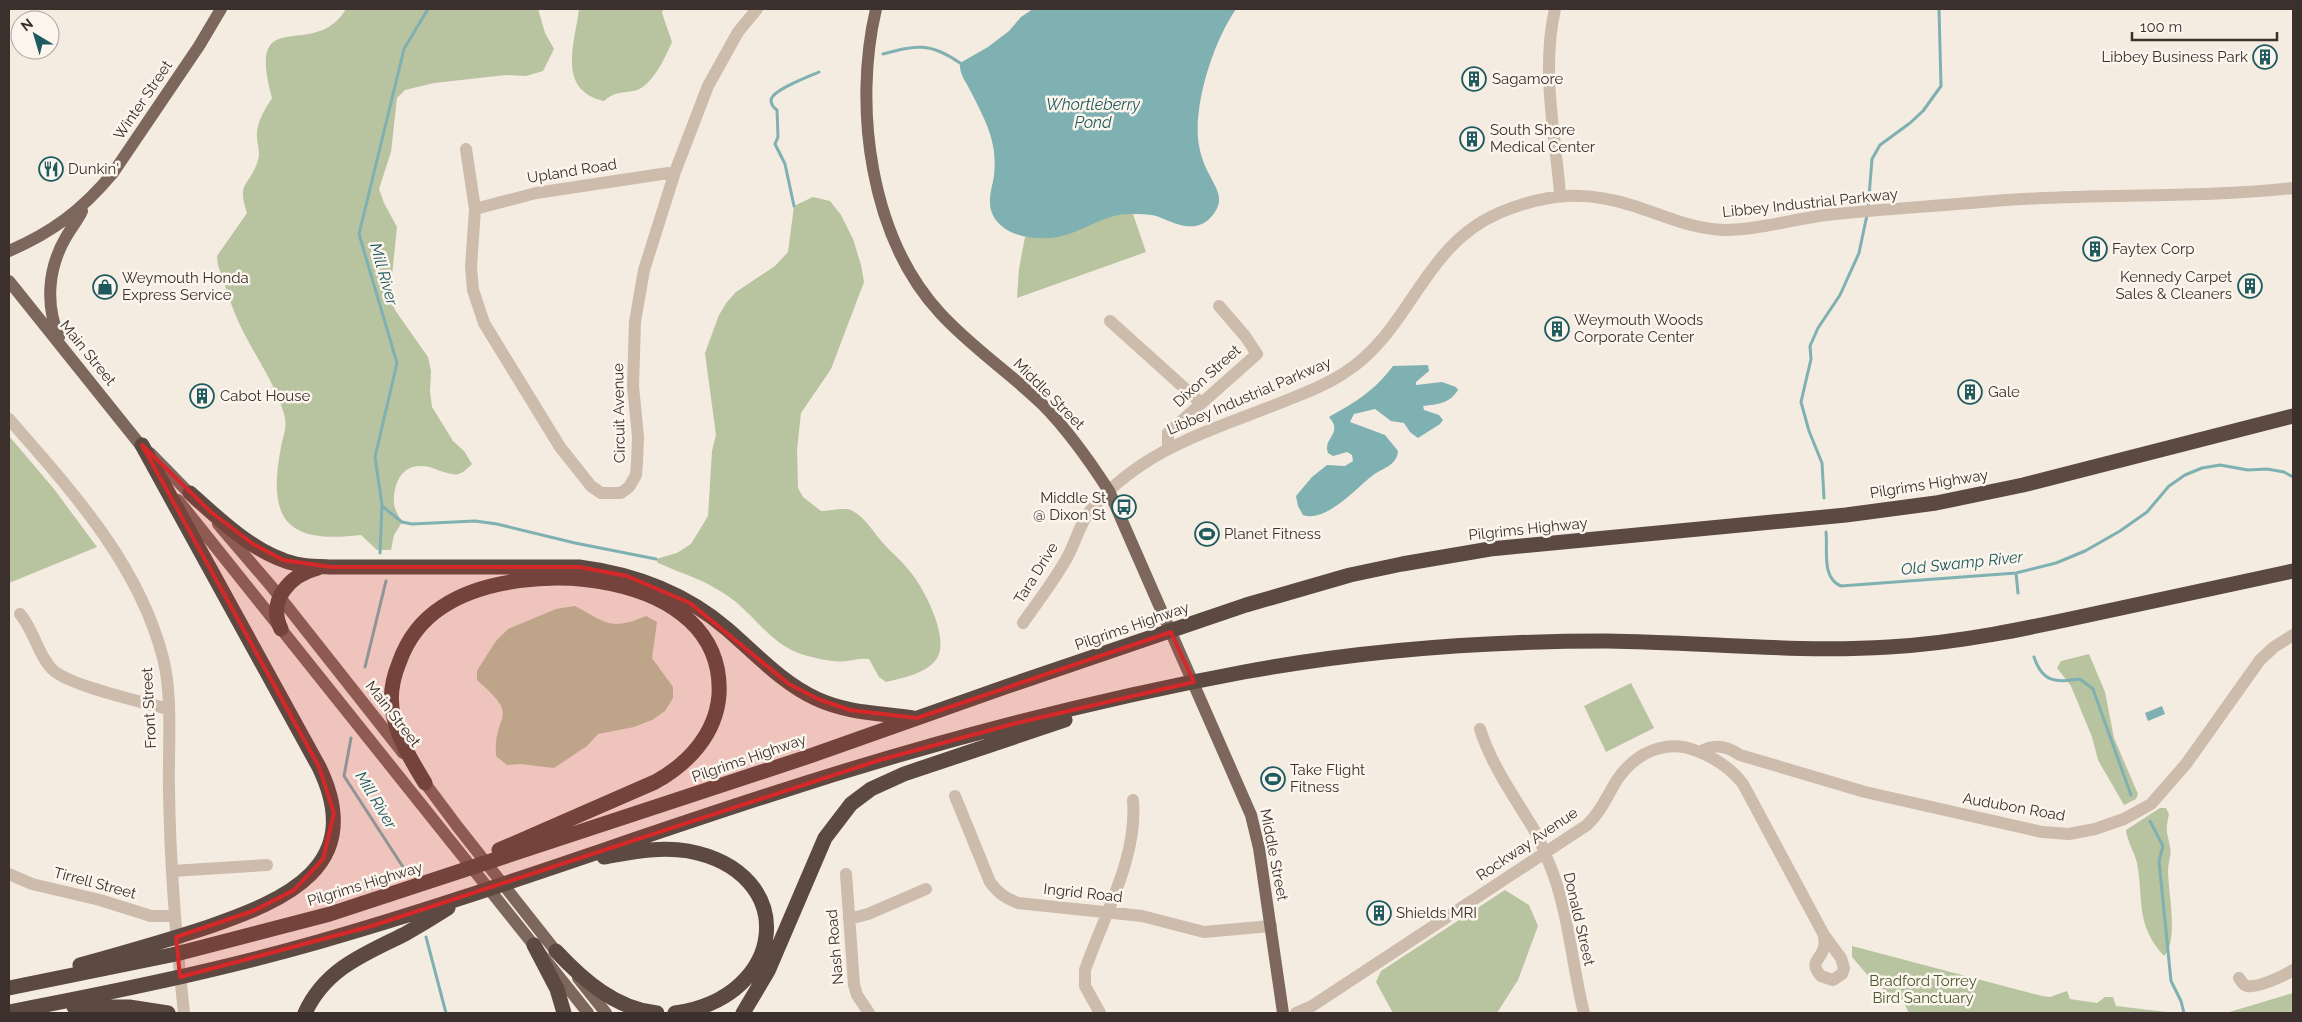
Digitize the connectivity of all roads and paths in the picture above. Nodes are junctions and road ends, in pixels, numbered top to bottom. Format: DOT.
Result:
graph roads {
  1 [pos="221,9"];
  2 [pos="757,9"];
  3 [pos="876,9"];
  4 [pos="1555,9"];
  5 [pos="466,149"];
  6 [pos="675,172"];
  7 [pos="2293,188"];
  8 [pos="1560,194"];
  9 [pos="86,204"];
  10 [pos="475,209"];
  11 [pos="9,251"];
  12 [pos="9,281"];
  13 [pos="1219,306"];
  14 [pos="1110,322"];
  15 [pos="63,347"];
  16 [pos="1200,403"];
  17 [pos="2293,416"];
  18 [pos="9,419"];
  19 [pos="142,445"];
  20 [pos="1168,448"];
  21 [pos="1109,491"];
  22 [pos="190,493"];
  23 [pos="331,567"];
  24 [pos="2293,571"];
  25 [pos="279,597"];
  26 [pos="20,614"];
  27 [pos="1023,623"];
  28 [pos="281,629"];
  29 [pos="2293,635"];
  30 [pos="1171,686"];
  31 [pos="168,709"];
  32 [pos="917,718"];
  33 [pos="1480,729"];
  34 [pos="1700,752"];
  35 [pos="1740,755"];
  36 [pos="1728,768"];
  37 [pos="425,783"];
  38 [pos="955,796"];
  39 [pos="1133,800"];
  40 [pos="1545,855"];
  41 [pos="267,865"];
  42 [pos="542,870"];
  43 [pos="172,871"];
  44 [pos="9,874"];
  45 [pos="846,874"];
  46 [pos="926,889"];
  47 [pos="473,893"];
  48 [pos="380,898"];
  49 [pos="1106,913"];
  50 [pos="849,919"];
  51 [pos="174,921"];
  52 [pos="1271,926"];
  53 [pos="1824,935"];
  54 [pos="534,945"];
  55 [pos="556,951"];
  56 [pos="2293,970"];
  57 [pos="2238,978"];
  58 [pos="9,986"];
  59 [pos="9,1012"];
  60 [pos="168,1013"];
  61 [pos="184,1013"];
  62 [pos="306,1013"];
  63 [pos="564,1013"];
  64 [pos="588,1013"];
  65 [pos="606,1013"];
  66 [pos="657,1013"];
  67 [pos="675,1013"];
  68 [pos="742,1013"];
  69 [pos="869,1013"];
  70 [pos="1100,1013"];
  71 [pos="1283,1013"];
  72 [pos="1296,1013"];
  73 [pos="1584,1013"];
  1 -- 9 [label="main road, Winter Street"];
  2 -- 6 [label="street, Circuit Avenue"];
  3 -- 21 [label="main road, Middle Street"];
  4 -- 8 [label="street"];
  5 -- 10 [label="street, Circuit Avenue"];
  6 -- 10 [label="street, Upland Road"];
  6 -- 10 [label="street, Circuit Avenue"];
  7 -- 8 [label="street, Libbey Industrial Parkway"];
  8 -- 20 [label="street, Libbey Industrial Parkway"];
  9 -- 11 [label="main road, Winter Street"];
  9 -- 15 [label="main road"];
  12 -- 15 [label="main road, Main Street"];
  13 -- 16 [label="street, Dixon Street"];
  14 -- 16 [label="street"];
  15 -- 19 [label="main road, Main Street"];
  16 -- 20 [label="street, Dixon Street"];
  17 -- 32 [label="highway, Pilgrims Highway"];
  18 -- 31 [label="street, Front Street"];
  19 -- 22 [label="main road, Main Street"];
  19 -- 28 [label="main road, Main Street"];
  19 -- 58 [label="highway"];
  20 -- 21 [label="street, Libbey Industrial Parkway"];
  21 -- 27 [label="street, Tara Drive"];
  21 -- 52 [label="main road, Middle Street"];
  22 -- 23 [label="highway"];
  22 -- 25 [label="main road, Main Street"];
  23 -- 25 [label="highway"];
  23 -- 32 [label="highway"];
  24 -- 30 [label="highway"];
  25 -- 28 [label="highway"];
  25 -- 37 [label="main road, Main Street"];
  26 -- 31 [label="street"];
  28 -- 54 [label="main road, Main Street"];
  29 -- 35 [label="street, Audubon Road"];
  30 -- 42 [label="highway"];
  30 -- 68 [label="highway"];
  31 -- 43 [label="street, Front Street"];
  32 -- 48 [label="highway, Pilgrims Highway"];
  33 -- 40 [label="street, Donald Street"];
  34 -- 35 [label="street, Audubon Road"];
  34 -- 36 [label="street, Rockway Avenue"];
  34 -- 40 [label="street, Rockway Avenue"];
  35 -- 36 [label="street"];
  36 -- 53 [label="street, Rockway Avenue"];
  37 -- 48 [label="highway"];
  37 -- 55 [label="main road, Main Street"];
  38 -- 49 [label="street, Ingrid Road"];
  39 -- 49 [label="street"];
  40 -- 72 [label="street, Rockway Avenue"];
  40 -- 73 [label="street, Donald Street"];
  41 -- 43 [label="street"];
  42 -- 47 [label="highway"];
  42 -- 67 [label="highway"];
  43 -- 51 [label="street, Front Street"];
  44 -- 51 [label="street, Tirrell Street"];
  45 -- 50 [label="street, Nash Road"];
  46 -- 50 [label="street"];
  47 -- 59 [label="highway"];
  47 -- 62 [label="highway"];
  48 -- 58 [label="highway, Pilgrims Highway"];
  49 -- 52 [label="street, Ingrid Road"];
  49 -- 70 [label="street"];
  50 -- 69 [label="street, Nash Road"];
  51 -- 61 [label="street, Front Street"];
  52 -- 71 [label="main road, Middle Street"];
  54 -- 63 [label="highway"];
  54 -- 64 [label="main road, Main Street"];
  55 -- 65 [label="main road, Main Street"];
  55 -- 66 [label="highway"];
  56 -- 57 [label="street"];
  59 -- 60 [label="highway"];
}
